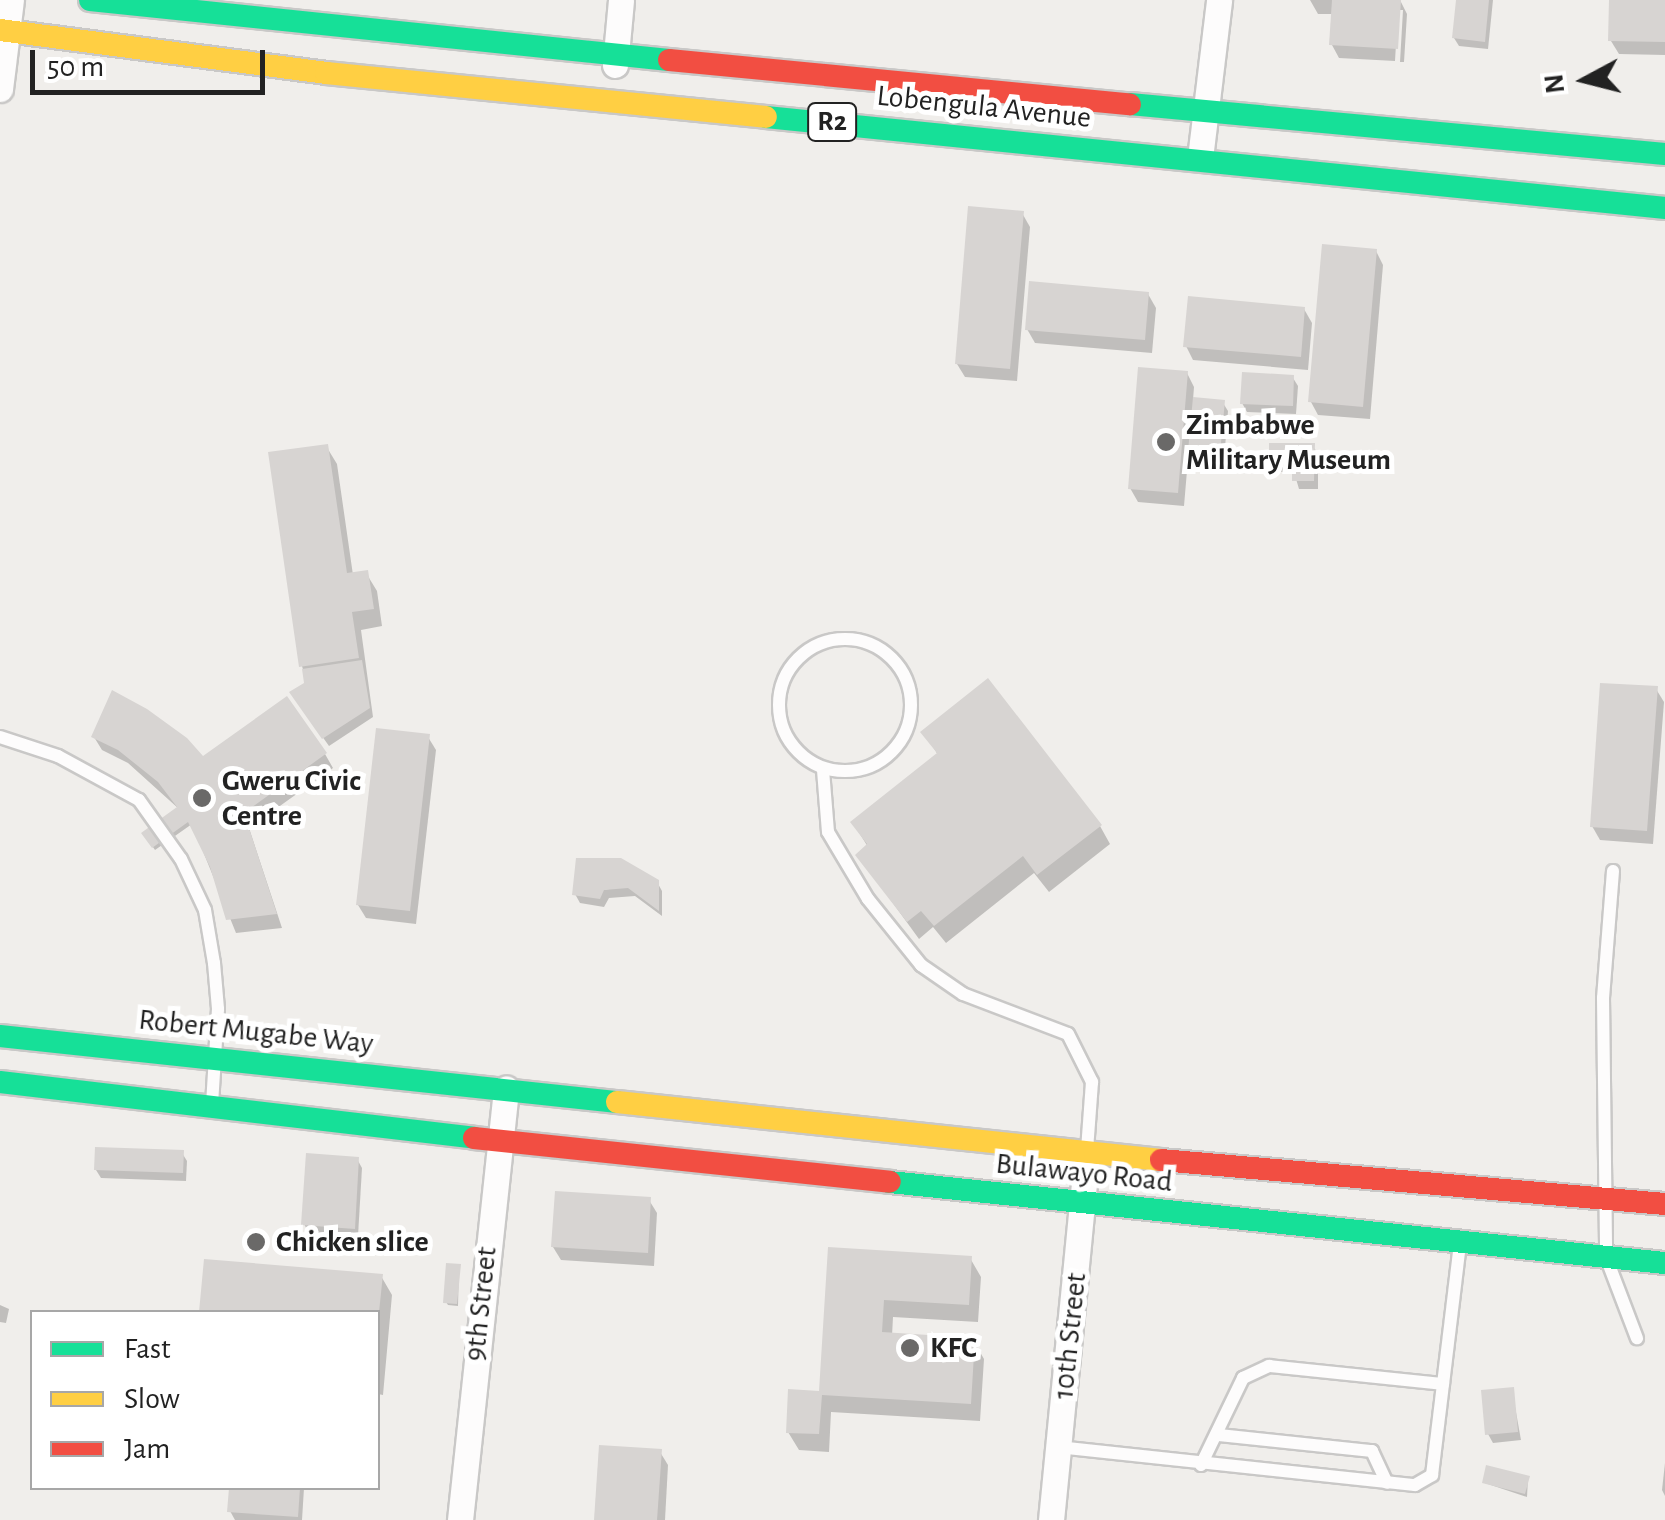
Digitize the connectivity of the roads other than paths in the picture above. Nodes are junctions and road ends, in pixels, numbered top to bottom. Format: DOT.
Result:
graph roads {
  1 [pos="11,0"];
  2 [pos="90,0"];
  3 [pos="621,0"];
  4 [pos="1219,0"];
  5 [pos="3,30"];
  6 [pos="616,55"];
  7 [pos="0,89"];
  8 [pos="612,100"];
  9 [pos="1207,108"];
  10 [pos="1665,154"];
  11 [pos="1200,158"];
  12 [pos="1665,208"];
  13 [pos="0,737"];
  14 [pos="823,770"];
  15 [pos="1614,871"];
  16 [pos="0,1036"];
  17 [pos="215,1059"];
  18 [pos="0,1082"];
  19 [pos="506,1088"];
  20 [pos="212,1107"];
  21 [pos="497,1141"];
  22 [pos="1087,1152"];
  23 [pos="1608,1198"];
  24 [pos="1083,1203"];
  25 [pos="1665,1204"];
  26 [pos="1460,1245"];
  27 [pos="1606,1257"];
  28 [pos="1665,1263"];
  29 [pos="1637,1338"];
  30 [pos="1443,1384"];
  31 [pos="1219,1435"];
  32 [pos="1058,1448"];
  33 [pos="1202,1465"];
  34 [pos="1387,1483"];
  35 [pos="460,1520"];
  36 [pos="1051,1520"];
  1 -- 5 [label="street"];
  2 -- 6 [label="main road, Lobengula Avenue / R2"];
  3 -- 6 [label="street"];
  4 -- 9 [label="street"];
  5 -- 7 [label="street"];
  5 -- 8 [label="main road, Lobengula Avenue / R2"];
  6 -- 8 [label="street"];
  6 -- 9 [label="main road, Lobengula Avenue / R2"];
  8 -- 11 [label="main road, Lobengula Avenue / R2"];
  9 -- 10 [label="main road, Lobengula Avenue / R2"];
  9 -- 11 [label="street"];
  11 -- 12 [label="main road, Lobengula Avenue / R2"];
  13 -- 17 [label="lane"];
  14 -- 14 [label="lane"];
  14 -- 22 [label="lane"];
  15 -- 23 [label="lane"];
  16 -- 17 [label="main road, Robert Mugabe Way"];
  17 -- 19 [label="main road, Robert Mugabe Way"];
  17 -- 20 [label="lane"];
  18 -- 20 [label="main road"];
  19 -- 21 [label="street, 9th Street"];
  19 -- 22 [label="main road, Bulawayo Road"];
  20 -- 21 [label="main road"];
  21 -- 24 [label="main road, Bulawayo Road"];
  21 -- 35 [label="street, 9th Street"];
  22 -- 23 [label="main road, Bulawayo Road"];
  22 -- 24 [label="street, 10th Street"];
  23 -- 25 [label="main road, Bulawayo Road"];
  23 -- 27 [label="lane"];
  24 -- 26 [label="main road, Bulawayo Road"];
  24 -- 32 [label="street, 10th Street"];
  26 -- 27 [label="main road, Bulawayo Road"];
  26 -- 30 [label="lane"];
  27 -- 28 [label="main road, Bulawayo Road"];
  27 -- 29 [label="lane"];
  30 -- 31 [label="lane"];
  30 -- 34 [label="lane"];
  31 -- 33 [label="lane"];
  31 -- 34 [label="lane"];
  32 -- 33 [label="lane"];
  32 -- 36 [label="street, 10th Street"];
  33 -- 34 [label="lane"];
}
